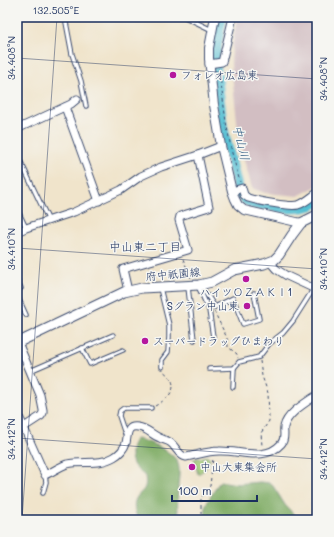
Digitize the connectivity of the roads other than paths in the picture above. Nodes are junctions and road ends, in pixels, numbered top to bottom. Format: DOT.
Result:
graph roads {
  1 [pos="65,17"];
  2 [pos="185,17"];
  3 [pos="215,17"];
  4 [pos="233,17"];
  5 [pos="213,31"];
  6 [pos="209,64"];
  7 [pos="76,99"];
  8 [pos="86,106"];
  9 [pos="65,107"];
  10 [pos="17,130"];
  11 [pos="221,146"];
  12 [pos="17,154"];
  13 [pos="198,155"];
  14 [pos="237,190"];
  15 [pos="317,193"];
  16 [pos="99,201"];
  17 [pos="17,209"];
  18 [pos="317,215"];
  19 [pos="48,221"];
  20 [pos="301,223"];
  21 [pos="26,228"];
  22 [pos="17,232"];
  23 [pos="270,262"];
  24 [pos="17,279"];
  25 [pos="195,285"];
  26 [pos="160,287"];
  27 [pos="21,288"];
  28 [pos="316,289"];
  29 [pos="128,291"];
  30 [pos="254,293"];
  31 [pos="18,297"];
  32 [pos="19,305"];
  33 [pos="26,315"];
  34 [pos="113,335"];
  35 [pos="213,337"];
  36 [pos="194,340"];
  37 [pos="18,342"];
  38 [pos="82,348"];
  39 [pos="123,350"];
  40 [pos="162,367"];
  41 [pos="234,368"];
  42 [pos="209,369"];
  43 [pos="30,371"];
  44 [pos="233,386"];
  45 [pos="317,395"];
  46 [pos="150,408"];
  47 [pos="17,412"];
  48 [pos="24,427"];
  49 [pos="127,436"];
  50 [pos="45,475"];
  51 [pos="43,493"];
  1 -- 8 [label="lane"];
  2 -- 5 [label="lane"];
  3 -- 5 [label="street"];
  4 -- 6 [label="street"];
  5 -- 6 [label="street"];
  6 -- 11 [label="street"];
  7 -- 9 [label="street"];
  9 -- 10 [label="street"];
  9 -- 16 [label="street"];
  11 -- 13 [label="street"];
  11 -- 14 [label="street"];
  12 -- 19 [label="lane"];
  13 -- 16 [label="street"];
  13 -- 29 [label="street"];
  14 -- 15 [label="street"];
  14 -- 20 [label="street"];
  16 -- 19 [label="street"];
  17 -- 21 [label="lane"];
  18 -- 20 [label="main road"];
  19 -- 21 [label="street"];
  20 -- 23 [label="main road"];
  21 -- 22 [label="street"];
  23 -- 25 [label="main road, 府中祇園線"];
  23 -- 28 [label="street"];
  24 -- 27 [label="lane"];
  25 -- 26 [label="main road, 府中祇園線"];
  25 -- 30 [label="lane"];
  25 -- 35 [label="lane"];
  25 -- 36 [label="lane"];
  26 -- 29 [label="main road, 府中祇園線"];
  26 -- 40 [label="lane"];
  28 -- 41 [label="lane"];
  29 -- 37 [label="main road, 府中祇園線"];
  31 -- 32 [label="lane"];
  32 -- 33 [label="lane"];
  34 -- 38 [label="lane"];
  37 -- 43 [label="street"];
  38 -- 39 [label="lane"];
  38 -- 43 [label="lane"];
  41 -- 42 [label="lane"];
  41 -- 44 [label="lane"];
  43 -- 48 [label="street"];
  45 -- 49 [label="street"];
  46 -- 49 [label="lane"];
  47 -- 48 [label="street"];
  48 -- 50 [label="street"];
  49 -- 50 [label="street"];
  50 -- 51 [label="lane"];
}
